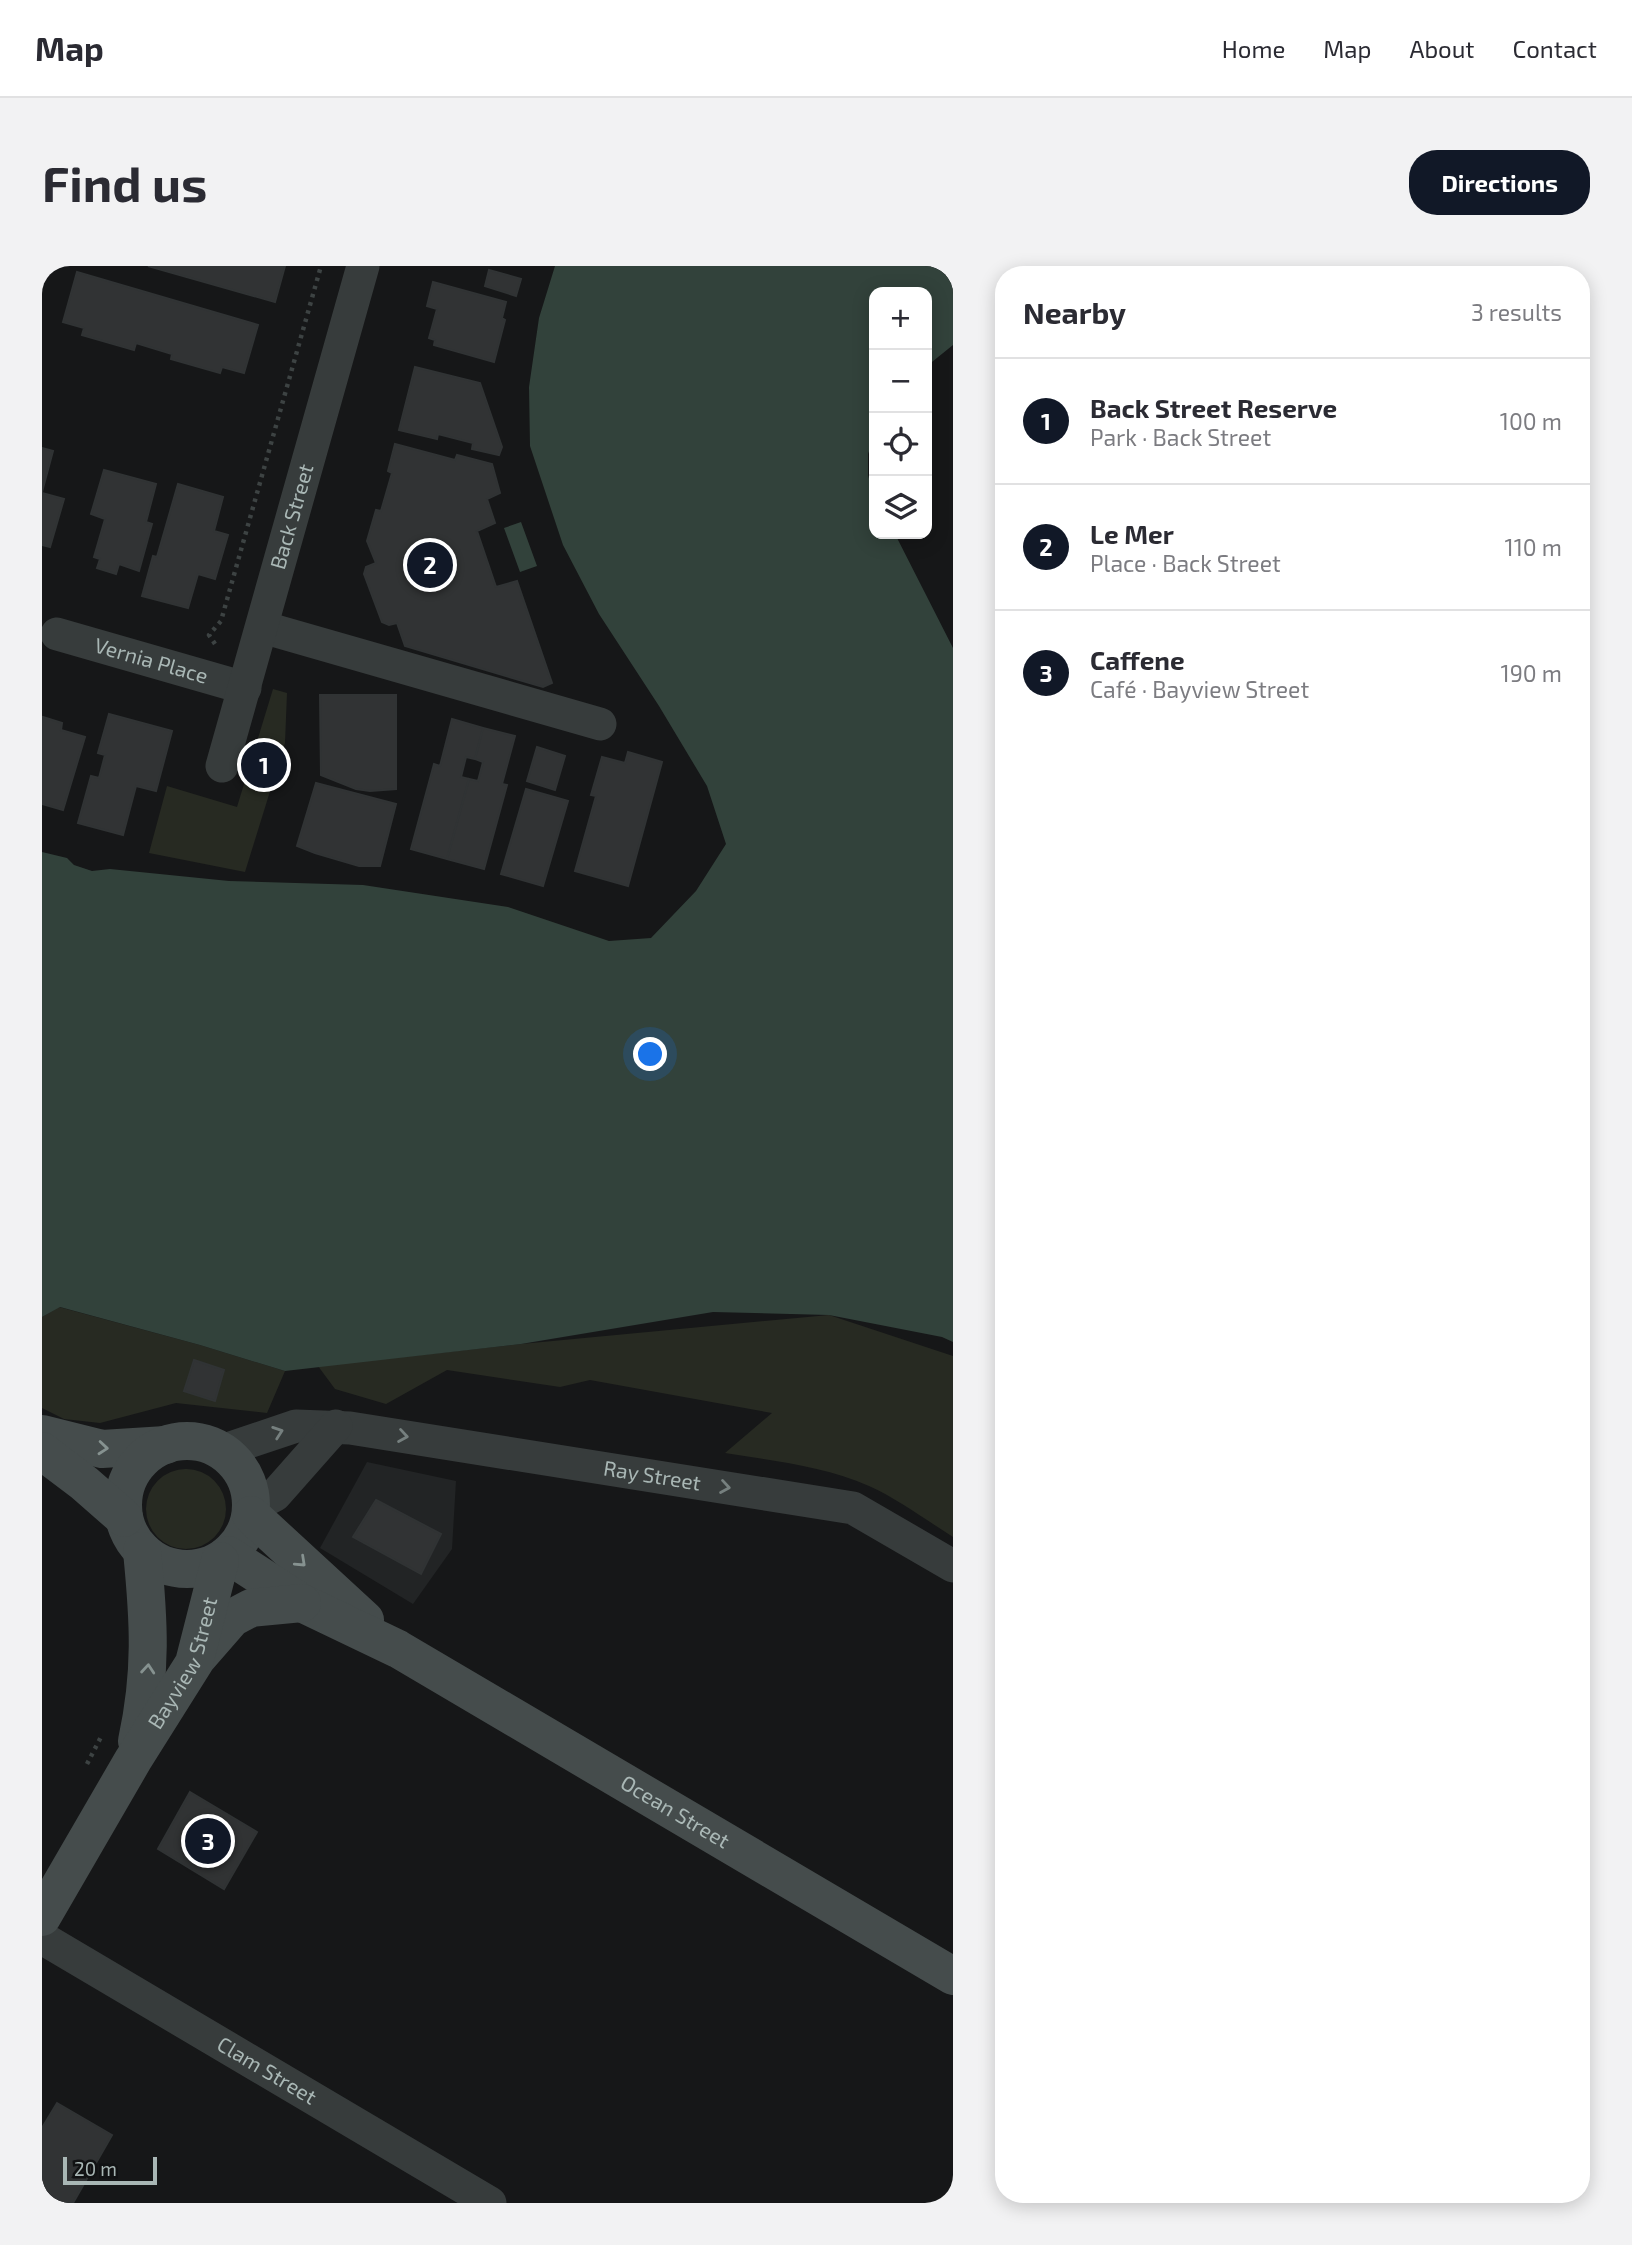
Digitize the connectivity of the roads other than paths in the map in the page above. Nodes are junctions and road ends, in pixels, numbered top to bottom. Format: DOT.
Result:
graph roads {
  1 [pos="363,266"];
  2 [pos="262,627"];
  3 [pos="57,634"];
  4 [pos="245,688"];
  5 [pos="600,724"];
  6 [pos="222,766"];
  7 [pos="336,1426"];
  8 [pos="42,1434"];
  9 [pos="166,1445"];
  10 [pos="42,1451"];
  11 [pos="222,1451"];
  12 [pos="252,1511"];
  13 [pos="124,1518"];
  14 [pos="142,1551"];
  15 [pos="224,1558"];
  16 [pos="953,1566"];
  17 [pos="302,1603"];
  18 [pos="398,1649"];
  19 [pos="194,1663"];
  20 [pos="133,1760"];
  21 [pos="42,1917"];
  22 [pos="42,1938"];
  23 [pos="953,1976"];
  24 [pos="490,2203"];
  1 -- 2 [label="street, Back Street"];
  2 -- 4 [label="street, Back Street"];
  2 -- 5 [label="street"];
  3 -- 4 [label="street, Vernia Place"];
  4 -- 6 [label="street, Back Street"];
  11 -- 7 [label="street, Ray Street, one-way"];
  7 -- 12 [label="street"];
  7 -- 16 [label="street, Ray Street, one-way"];
  8 -- 9 [label="main road, one-way"];
  9 -- 11 [label="main road"];
  9 -- 13 [label="main road"];
  10 -- 13 [label="main road"];
  11 -- 12 [label="main road"];
  12 -- 15 [label="main road"];
  12 -- 18 [label="main road, Ocean Street, one-way"];
  13 -- 14 [label="main road"];
  14 -- 15 [label="main road"];
  20 -- 14 [label="main road, Bayview Street, one-way"];
  15 -- 17 [label="main road, Ocean Street"];
  15 -- 19 [label="main road, Bayview Street"];
  17 -- 18 [label="main road, Ocean Street"];
  17 -- 19 [label="main road"];
  18 -- 23 [label="main road, Ocean Street"];
  19 -- 20 [label="main road, Bayview Street"];
  20 -- 21 [label="main road, Bayview Street"];
  22 -- 24 [label="street, Clam Street"];
}
